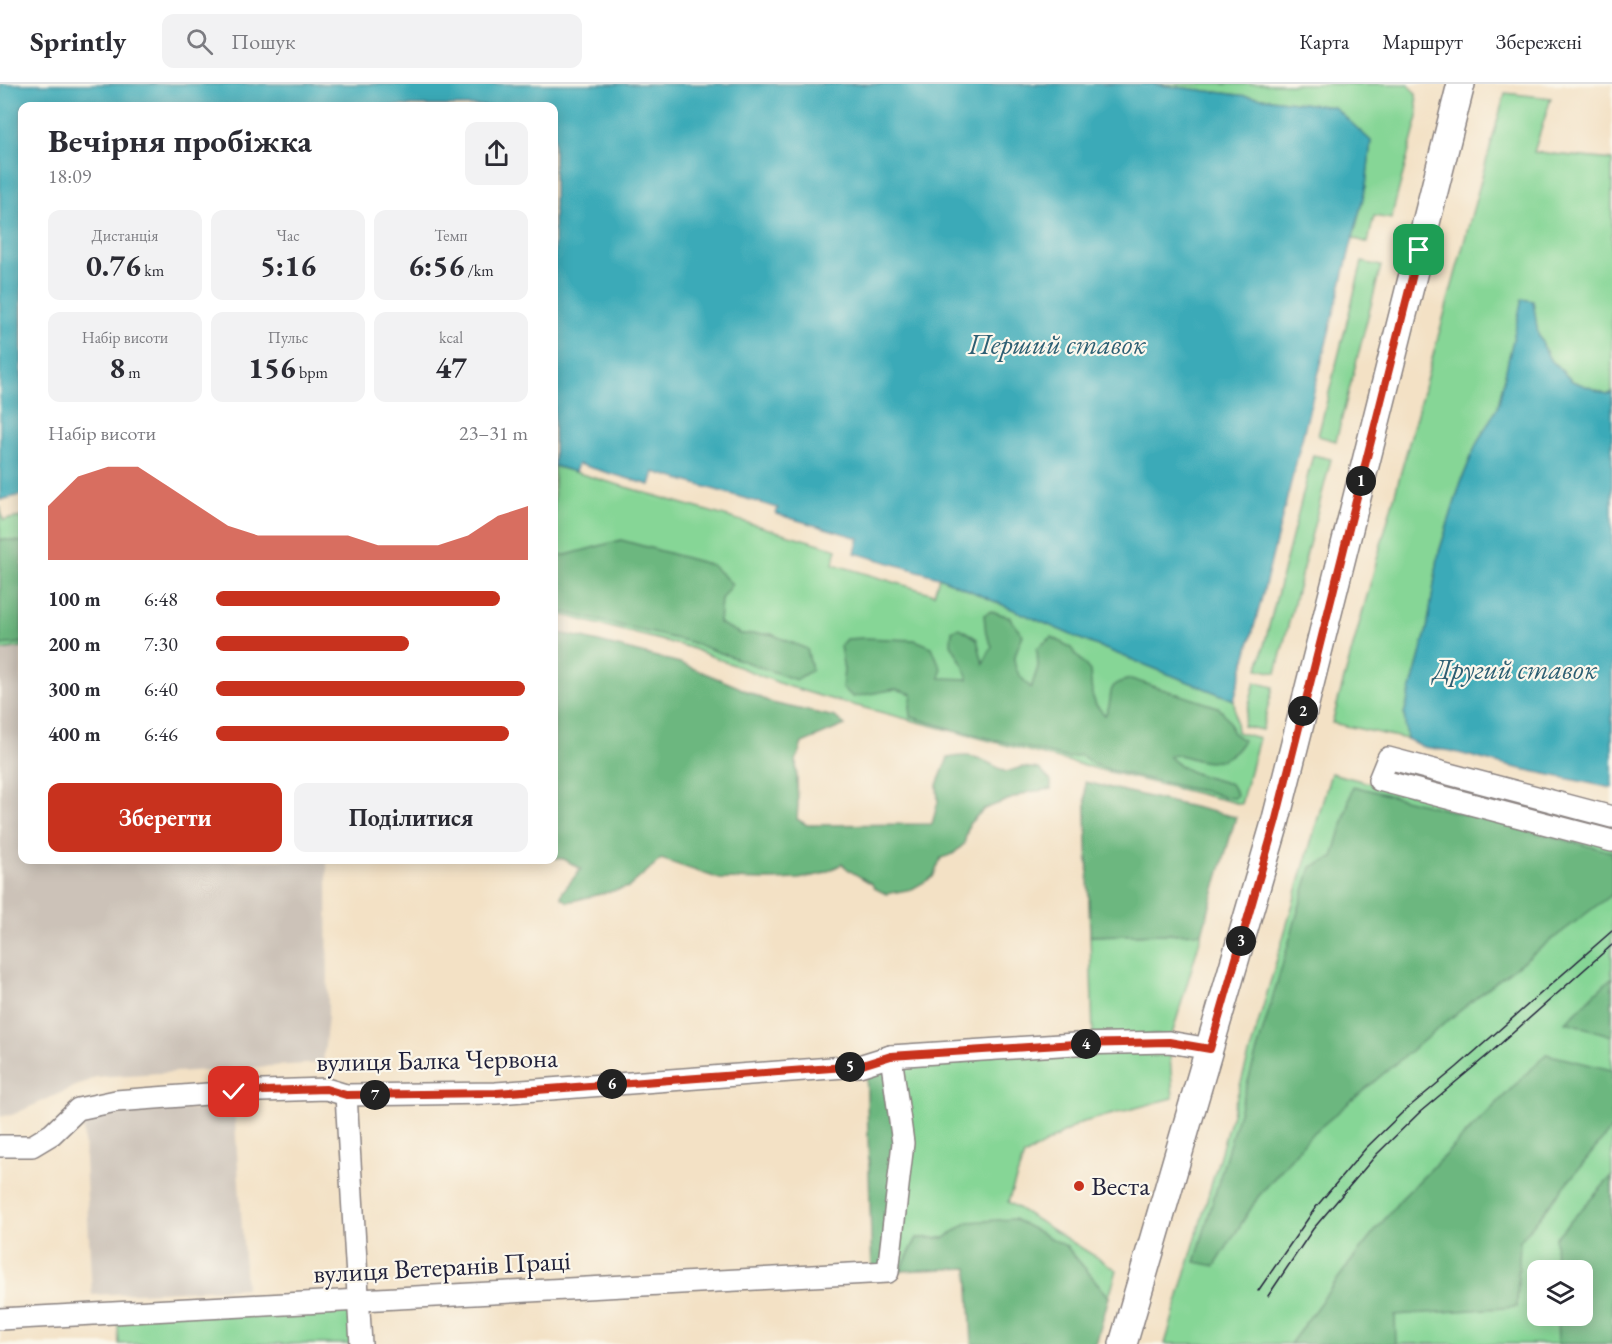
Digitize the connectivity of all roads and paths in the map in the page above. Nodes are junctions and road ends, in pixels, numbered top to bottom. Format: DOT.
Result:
graph roads {
  1 [pos="1461,84"];
  2 [pos="1490,784"];
  3 [pos="1483,807"];
  4 [pos="1612,817"];
  5 [pos="1612,841"];
  6 [pos="1210,1049"];
  7 [pos="891,1056"];
  8 [pos="346,1095"];
  9 [pos="0,1146"];
  10 [pos="358,1299"];
  11 [pos="0,1318"];
  12 [pos="361,1344"];
  13 [pos="1123,1344"];
  1 -- 6 [label="main road"];
  2 -- 3 [label="street"];
  2 -- 3 [label="street"];
  2 -- 4 [label="street"];
  3 -- 5 [label="street"];
  6 -- 7 [label="street, вулиця Балка Червона"];
  6 -- 13 [label="main road"];
  7 -- 8 [label="street, вулиця Балка Червона"];
  7 -- 10 [label="street, вулиця Ветеранів Праці"];
  8 -- 9 [label="street, вулиця Балка Червона"];
  8 -- 10 [label="street"];
  10 -- 11 [label="street, вулиця Ветеранів Праці"];
  10 -- 12 [label="street"];
}
